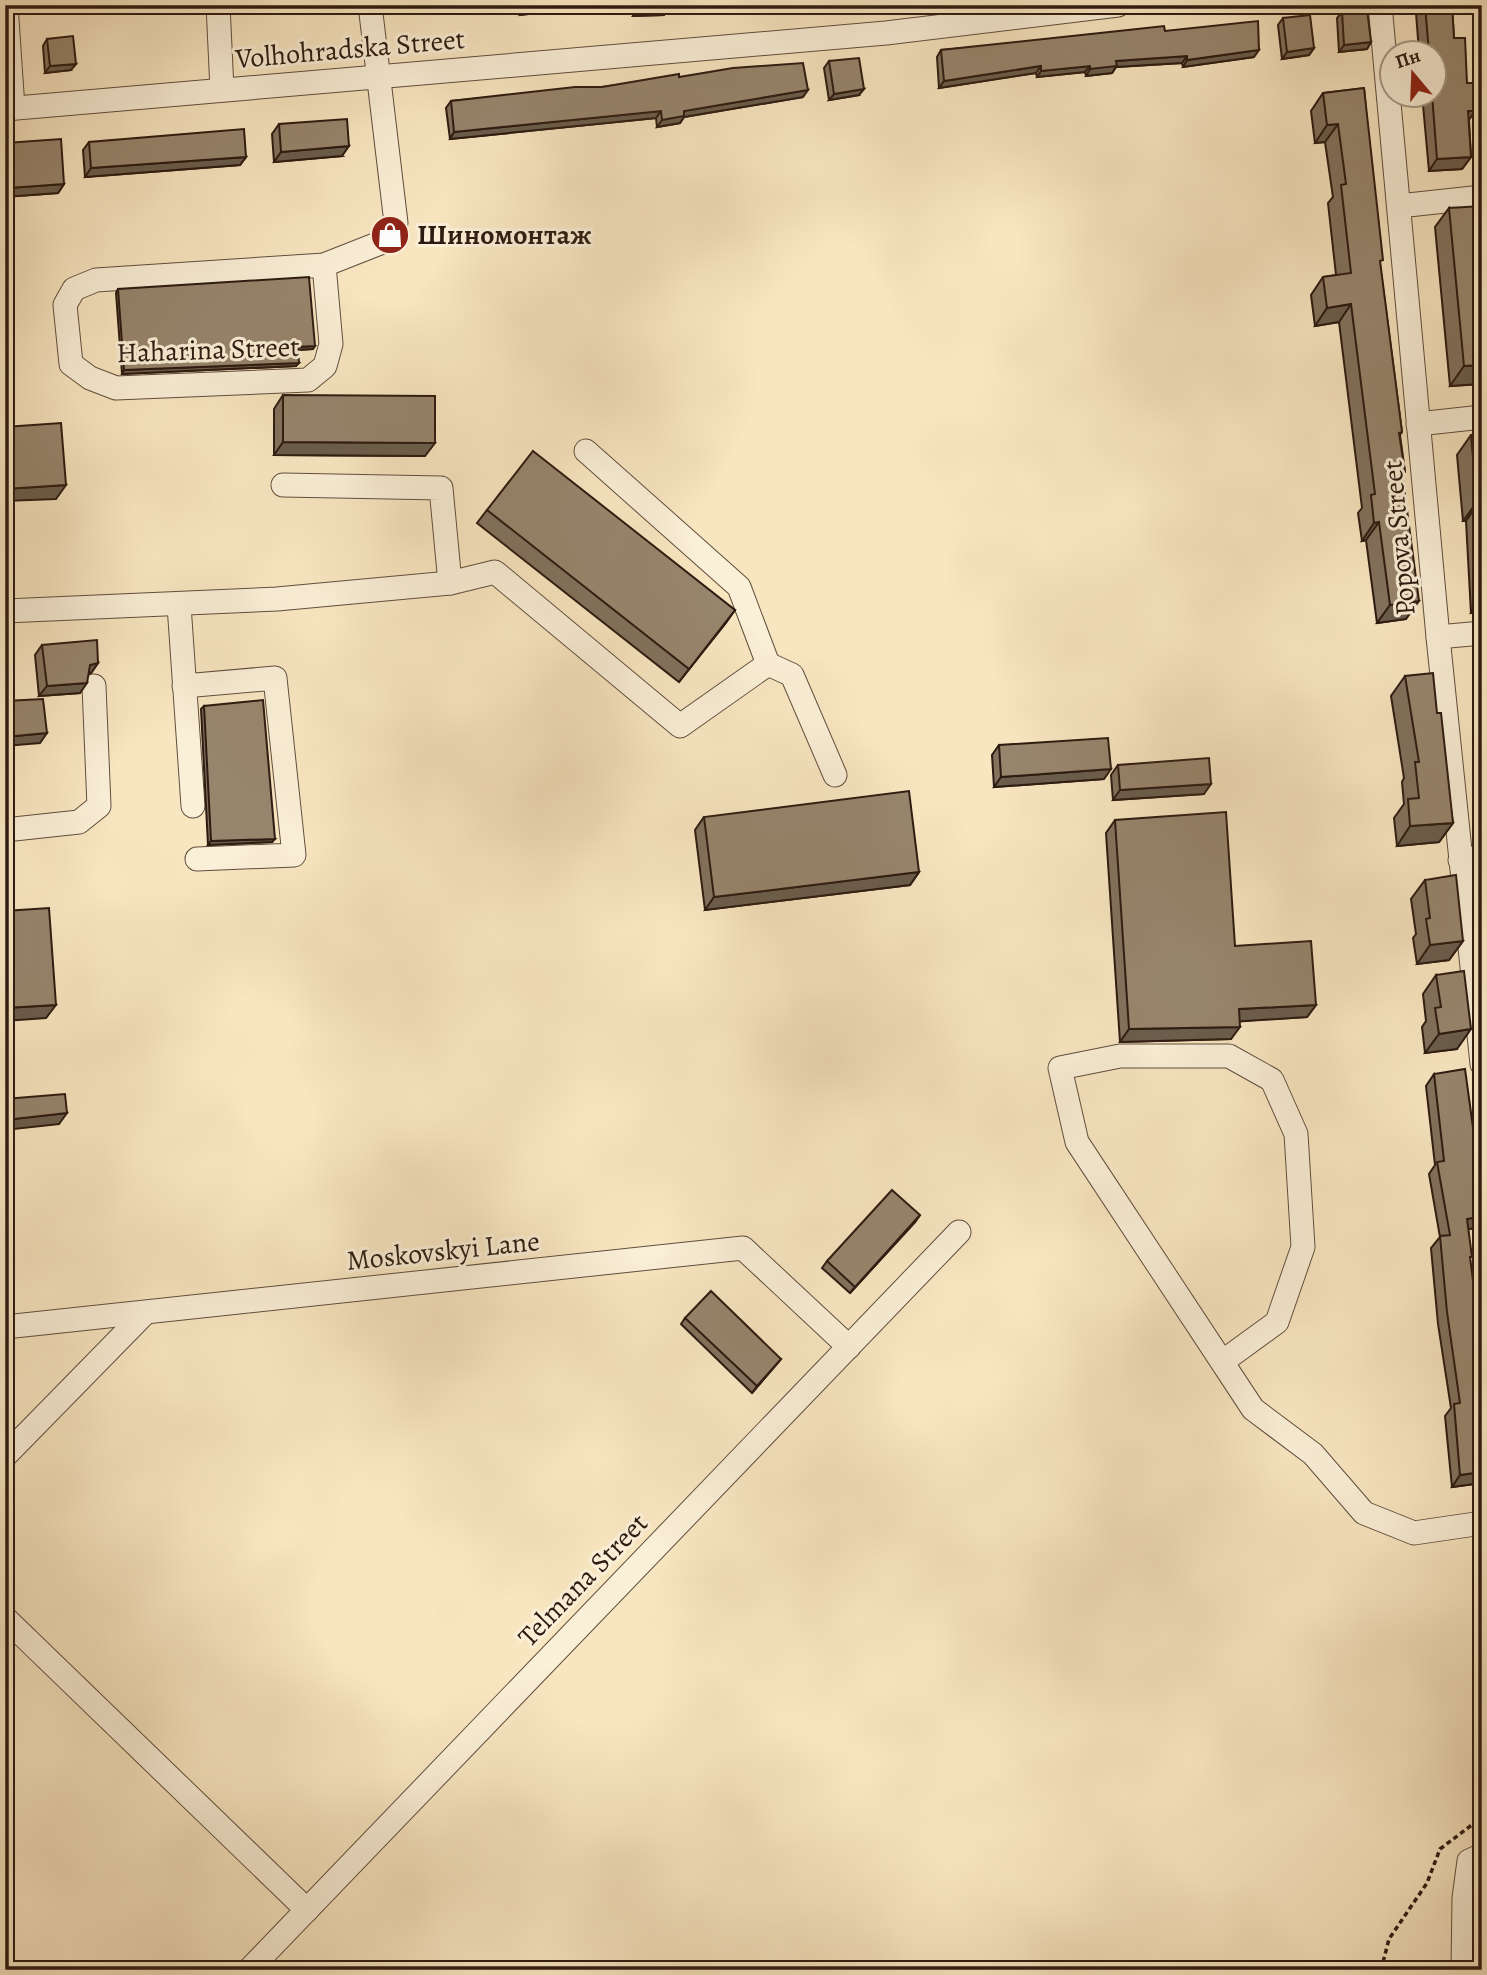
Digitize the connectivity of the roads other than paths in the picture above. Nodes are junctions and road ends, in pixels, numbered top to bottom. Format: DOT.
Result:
graph roads {
  1 [pos="6,5"];
  2 [pos="218,5"];
  3 [pos="370,5"];
  4 [pos="1118,5"];
  5 [pos="1380,5"];
  6 [pos="376,77"];
  7 [pos="222,90"];
  8 [pos="9,109"];
  9 [pos="1482,197"];
  10 [pos="1399,206"];
  11 [pos="324,265"];
  12 [pos="1482,417"];
  13 [pos="1418,424"];
  14 [pos="586,451"];
  15 [pos="283,485"];
  16 [pos="450,583"];
  17 [pos="178,605"];
  18 [pos="5,611"];
  19 [pos="1482,633"];
  20 [pos="1438,637"];
  21 [pos="768,664"];
  22 [pos="94,686"];
  23 [pos="184,686"];
  24 [pos="835,775"];
  25 [pos="193,806"];
  26 [pos="5,830"];
  27 [pos="197,859"];
  28 [pos="1471,859"];
  29 [pos="1482,1064"];
  30 [pos="959,1232"];
  31 [pos="145,1313"];
  32 [pos="5,1327"];
  33 [pos="849,1347"];
  34 [pos="1222,1362"];
  35 [pos="5,1456"];
  36 [pos="1482,1523"];
  37 [pos="5,1618"];
  38 [pos="1482,1855"];
  39 [pos="307,1910"];
  40 [pos="249,1970"];
  41 [pos="1463,1970"];
  1 -- 8 [label="street"];
  2 -- 7 [label="street"];
  3 -- 6 [label="street, Haharina Street"];
  4 -- 6 [label="street, Volhohradska Street"];
  5 -- 10 [label="street, Popova Street"];
  6 -- 7 [label="street, Volhohradska Street"];
  6 -- 11 [label="street, Haharina Street"];
  7 -- 8 [label="street, Volhohradska Street"];
  9 -- 10 [label="street"];
  10 -- 13 [label="street, Popova Street"];
  11 -- 11 [label="street, Haharina Street"];
  12 -- 13 [label="street"];
  13 -- 20 [label="street, Popova Street"];
  14 -- 21 [label="street"];
  15 -- 16 [label="street"];
  16 -- 17 [label="street"];
  16 -- 21 [label="street"];
  17 -- 18 [label="street"];
  17 -- 23 [label="street"];
  19 -- 20 [label="street"];
  20 -- 28 [label="street, Popova Street"];
  21 -- 24 [label="street"];
  22 -- 26 [label="street"];
  23 -- 25 [label="street"];
  23 -- 27 [label="street"];
  28 -- 29 [label="street, Popova Street"];
  30 -- 33 [label="street, Telmana Street"];
  31 -- 32 [label="street, Moskovskyi Lane"];
  31 -- 33 [label="street, Moskovskyi Lane"];
  31 -- 35 [label="street"];
  33 -- 39 [label="street, Telmana Street"];
  34 -- 34 [label="street"];
  34 -- 36 [label="street"];
  37 -- 39 [label="street"];
  38 -- 41 [label="street"];
  39 -- 40 [label="street, Telmana Street"];
}
